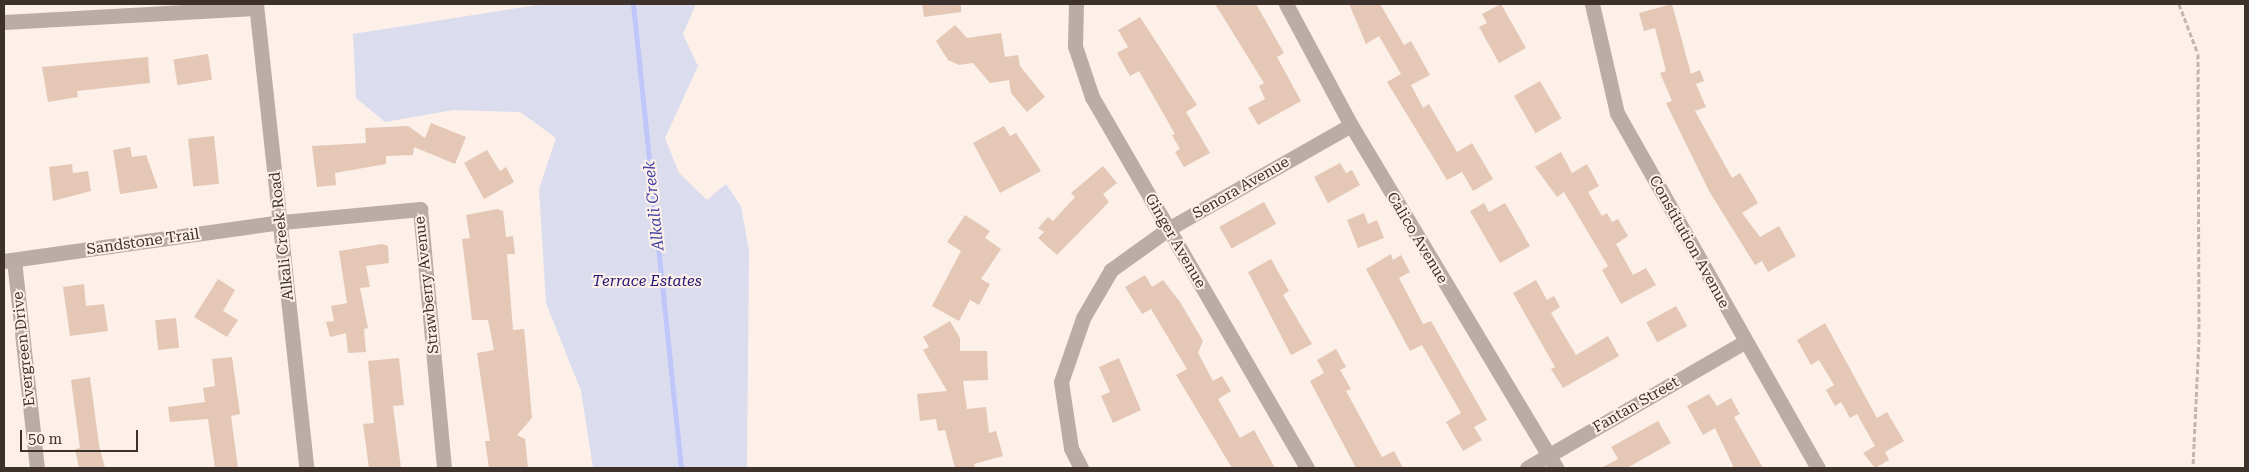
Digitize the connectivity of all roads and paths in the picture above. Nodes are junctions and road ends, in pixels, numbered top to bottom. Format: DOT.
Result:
graph roads {
  1 [pos="1076,4"];
  2 [pos="1286,4"];
  3 [pos="1592,4"];
  4 [pos="2180,4"];
  5 [pos="256,6"];
  6 [pos="4,22"];
  7 [pos="1351,125"];
  8 [pos="282,222"];
  9 [pos="1168,229"];
  10 [pos="9,261"];
  11 [pos="1744,342"];
  12 [pos="1553,462"];
  13 [pos="37,468"];
  14 [pos="306,468"];
  15 [pos="444,468"];
  16 [pos="1081,468"];
  17 [pos="1307,468"];
  18 [pos="1527,468"];
  19 [pos="1818,468"];
  20 [pos="2193,468"];
  1 -- 9 [label="street, Ginger Avenue"];
  2 -- 7 [label="street, Calico Avenue"];
  3 -- 11 [label="street, Constitution Avenue"];
  4 -- 20 [label="path"];
  5 -- 6 [label="street"];
  5 -- 8 [label="street, Alkali Creek Road"];
  7 -- 9 [label="street, Senora Avenue"];
  7 -- 12 [label="street, Calico Avenue"];
  8 -- 10 [label="street, Sandstone Trail"];
  8 -- 14 [label="street, Alkali Creek Road"];
  8 -- 15 [label="street, Strawberry Avenue"];
  9 -- 16 [label="street, Senora Avenue"];
  9 -- 17 [label="street, Ginger Avenue"];
  10 -- 13 [label="street, Evergreen Drive"];
  11 -- 12 [label="street, Fantan Street"];
  11 -- 19 [label="street, Constitution Avenue"];
  12 -- 18 [label="street, Fantan Street"];
}
